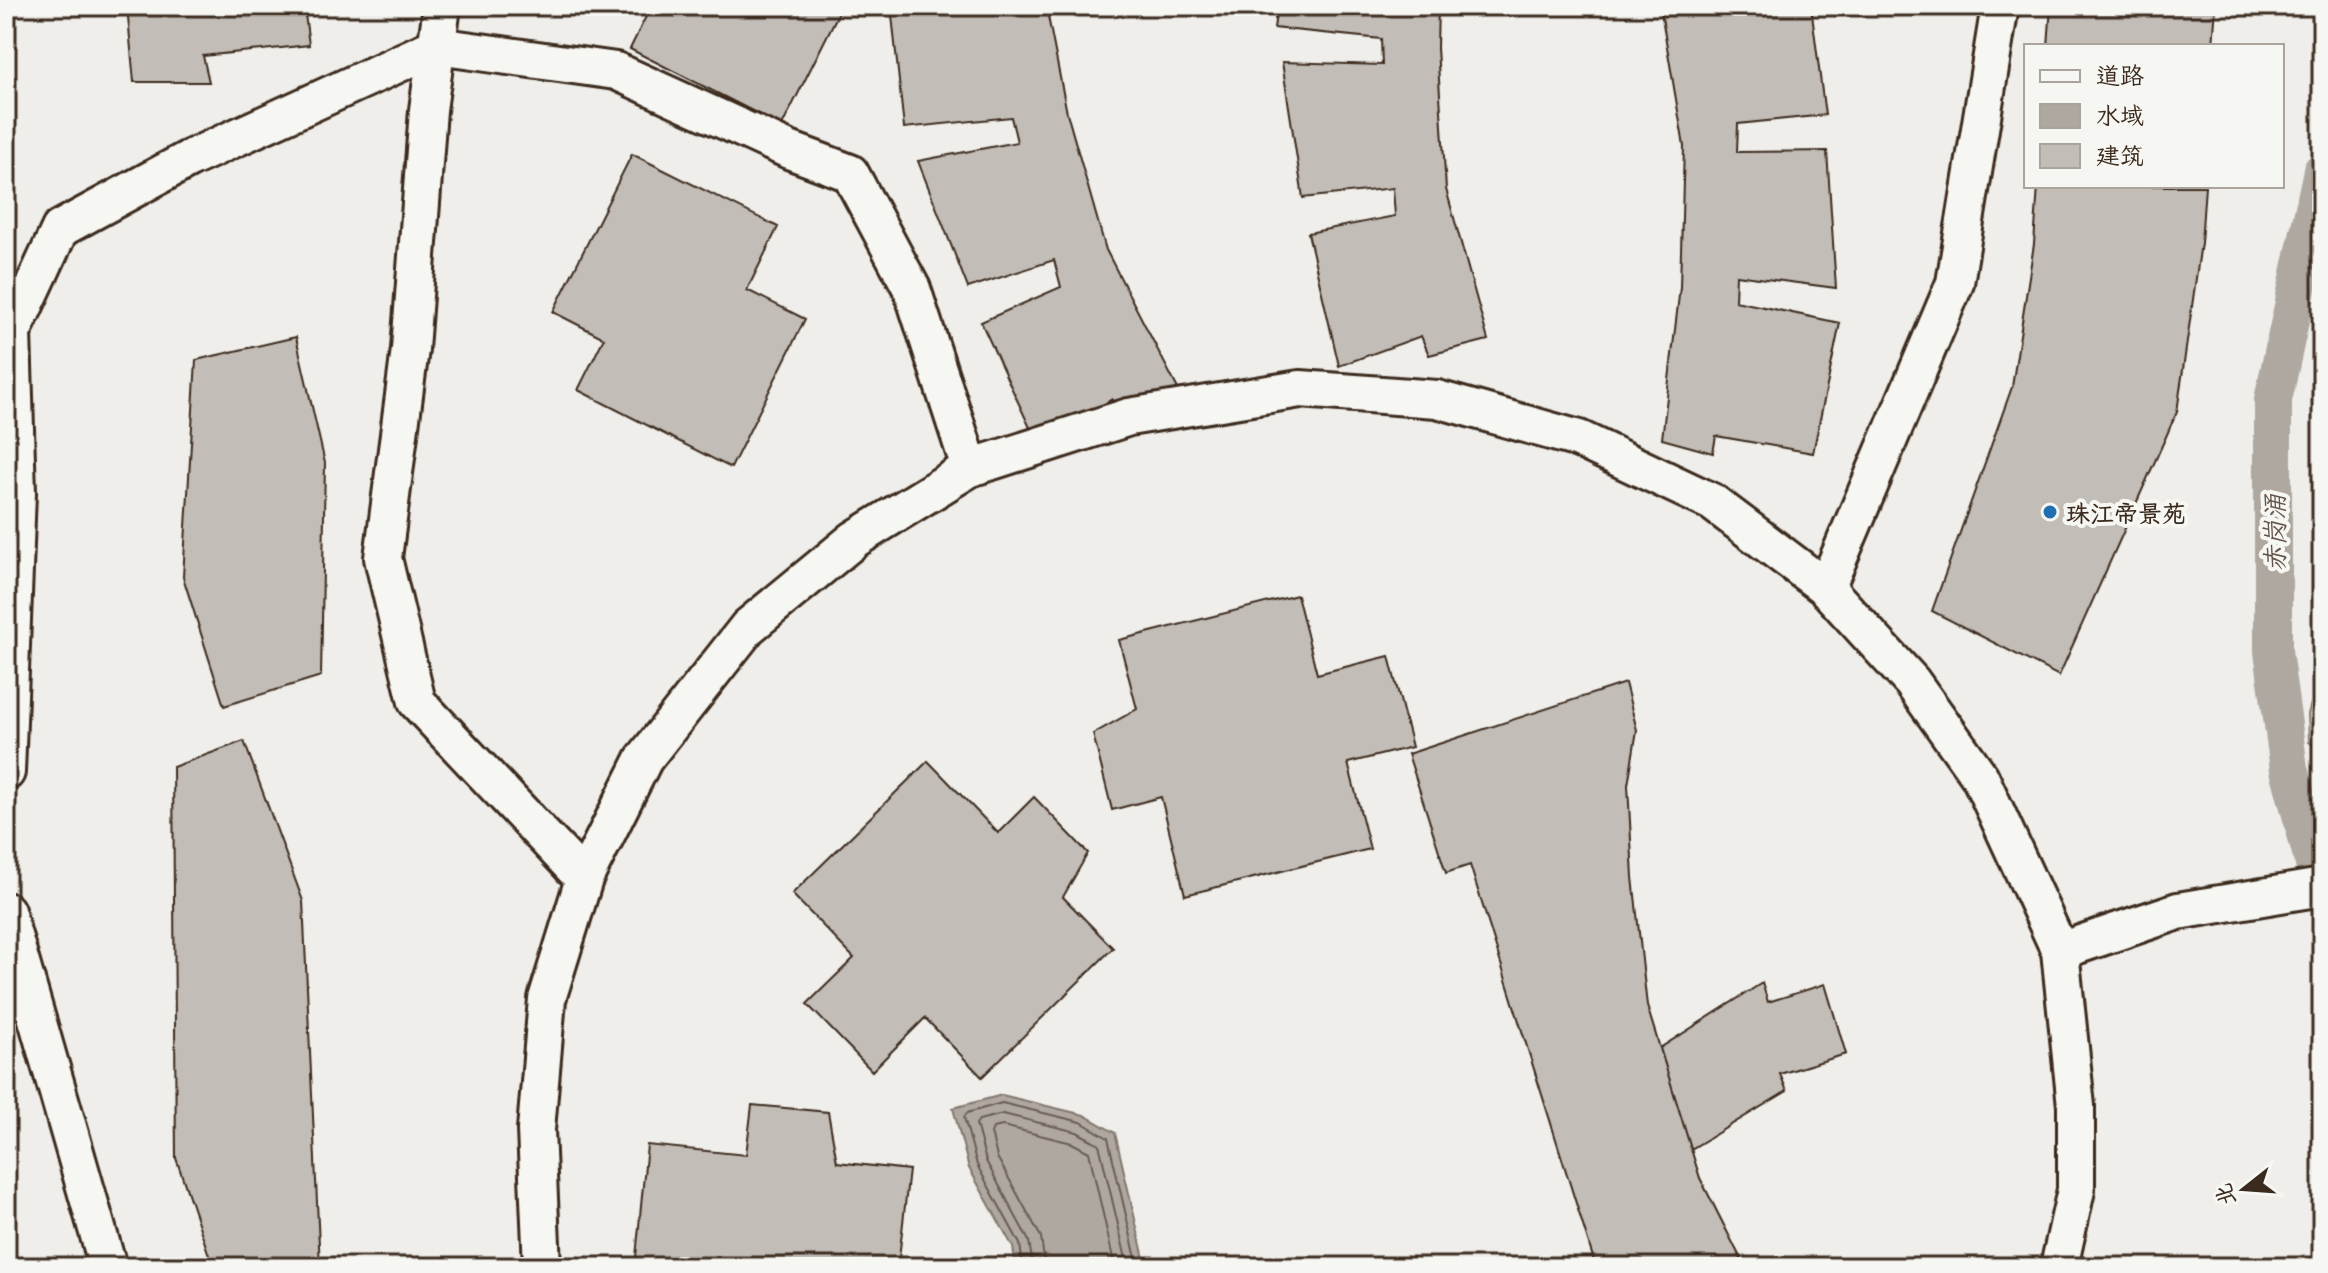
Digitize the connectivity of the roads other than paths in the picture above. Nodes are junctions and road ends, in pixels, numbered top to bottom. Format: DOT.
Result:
graph roads {
  1 [pos="442,6"];
  2 [pos="2000,6"];
  3 [pos="437,46"];
  4 [pos="970,468"];
  5 [pos="1826,588"];
  6 [pos="6,772"];
  7 [pos="584,879"];
  8 [pos="2322,887"];
  9 [pos="6,911"];
  10 [pos="2060,951"];
  11 [pos="108,1267"];
  12 [pos="542,1267"];
  13 [pos="2059,1267"];
  1 -- 3 [label="street"];
  2 -- 5 [label="street"];
  3 -- 4 [label="street"];
  3 -- 6 [label="street"];
  3 -- 7 [label="street"];
  4 -- 5 [label="street"];
  4 -- 7 [label="street"];
  5 -- 10 [label="street"];
  7 -- 12 [label="street"];
  8 -- 10 [label="street"];
  9 -- 11 [label="street"];
  10 -- 13 [label="street"];
}
